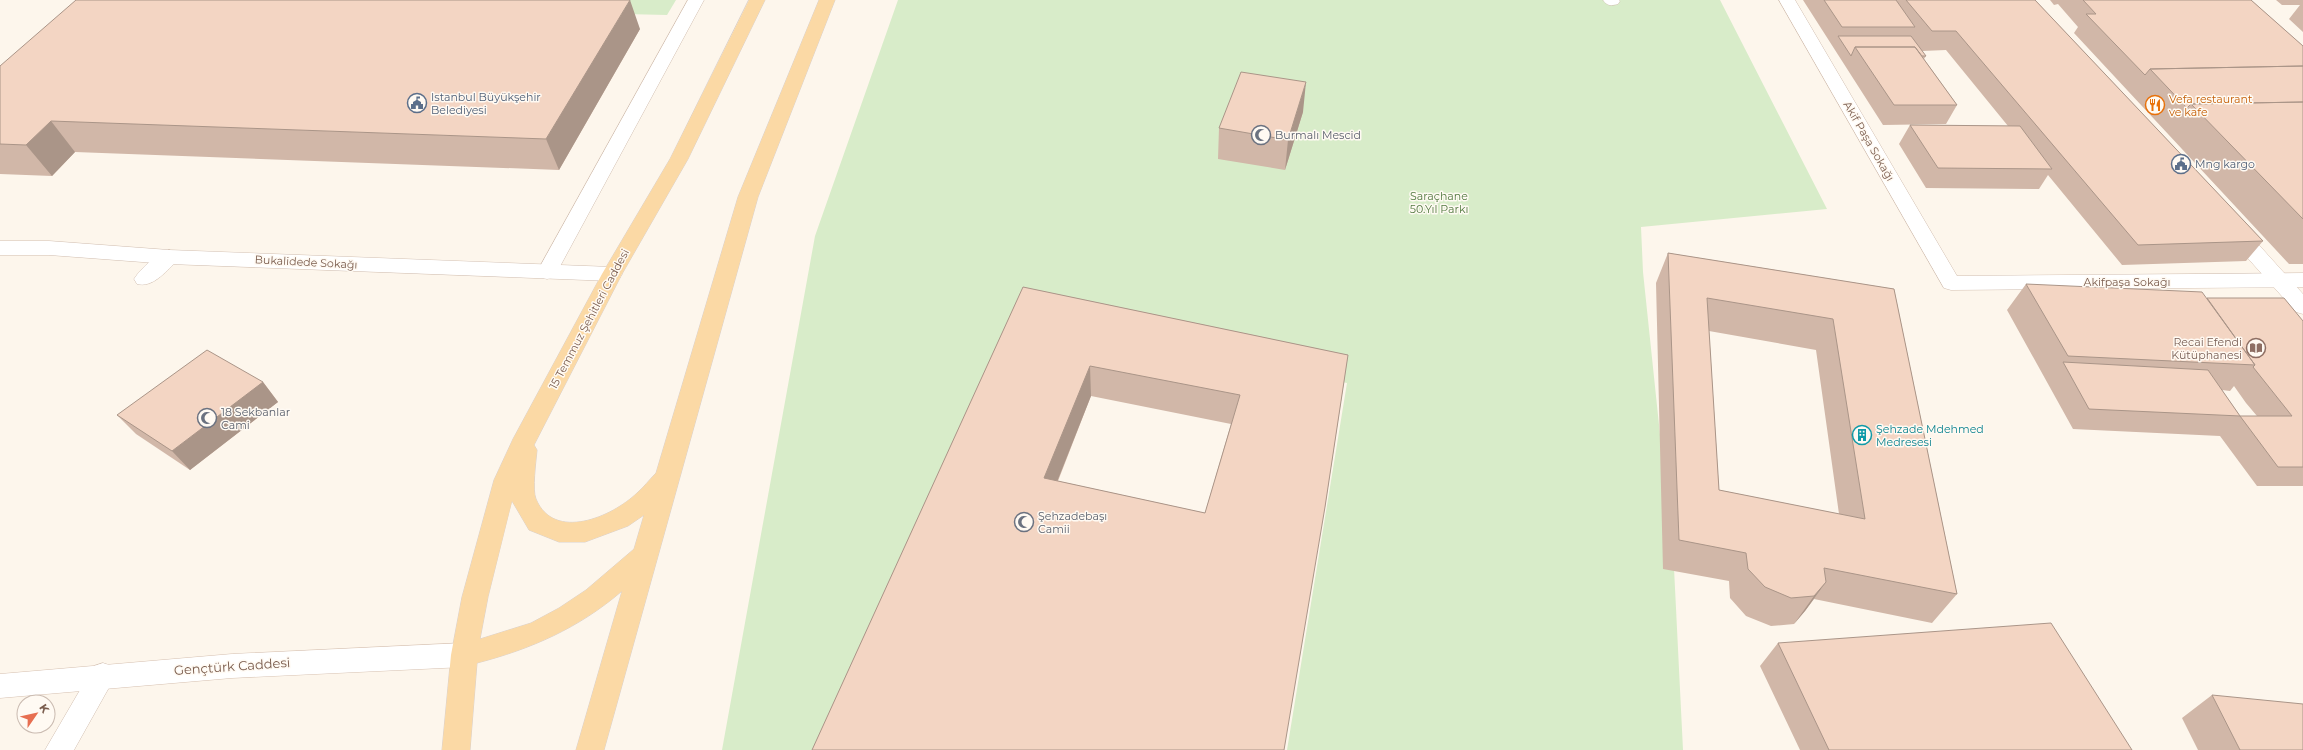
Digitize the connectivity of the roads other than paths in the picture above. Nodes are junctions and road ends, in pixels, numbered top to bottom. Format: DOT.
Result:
graph roads {
  1 [pos="696,0"];
  2 [pos="757,0"];
  3 [pos="827,0"];
  4 [pos="1787,0"];
  5 [pos="2221,215"];
  6 [pos="0,248"];
  7 [pos="169,257"];
  8 [pos="547,272"];
  9 [pos="612,274"];
  10 [pos="144,279"];
  11 [pos="2303,280"];
  12 [pos="2279,281"];
  13 [pos="1951,283"];
  14 [pos="2303,307"];
  15 [pos="525,439"];
  16 [pos="666,479"];
  17 [pos="644,555"];
  18 [pos="464,655"];
  19 [pos="103,675"];
  20 [pos="0,686"];
  21 [pos="59,750"];
  22 [pos="456,750"];
  23 [pos="590,750"];
  1 -- 8 [label="lane"];
  2 -- 9 [label="main road, 15 Temmuz Şehitleri Caddesi"];
  3 -- 16 [label="main road"];
  4 -- 13 [label="street, Akif Paşa Sokağı"];
  5 -- 12 [label="street"];
  6 -- 7 [label="street, Bukalidede Sokağı"];
  7 -- 8 [label="street, Bukalidede Sokağı"];
  7 -- 10 [label="lane"];
  8 -- 9 [label="street, Bukalidede Sokağı"];
  9 -- 15 [label="main road, 15 Temmuz Şehitleri Caddesi"];
  11 -- 12 [label="street, Akifpaşa Sokağı"];
  12 -- 13 [label="street, Akifpaşa Sokağı"];
  12 -- 14 [label="street"];
  15 -- 16 [label="main road"];
  15 -- 18 [label="main road, 15 Temmuz Şehitleri Caddesi"];
  16 -- 17 [label="main road"];
  17 -- 18 [label="main road"];
  17 -- 23 [label="main road"];
  18 -- 19 [label="street, Gençtürk Caddesi"];
  18 -- 22 [label="main road, 15 Temmuz Şehitleri Caddesi"];
  19 -- 20 [label="street, Gençtürk Caddesi"];
  19 -- 21 [label="street"];
}
